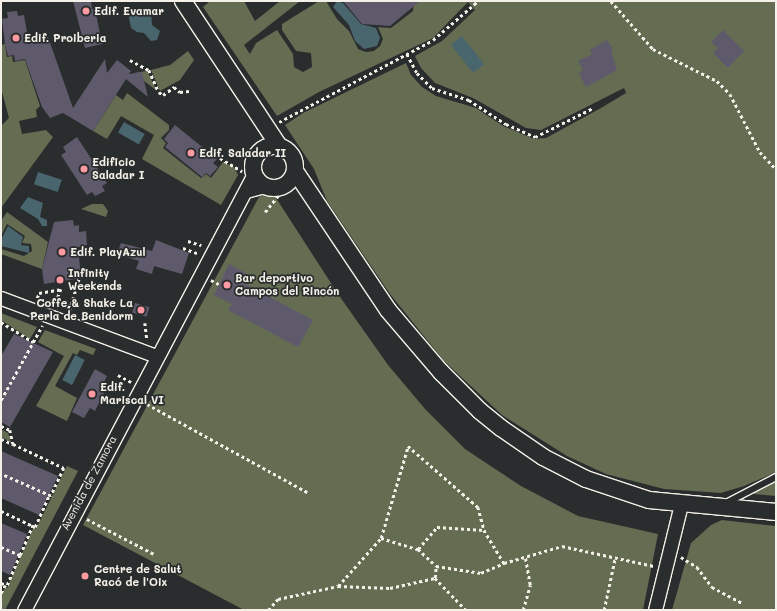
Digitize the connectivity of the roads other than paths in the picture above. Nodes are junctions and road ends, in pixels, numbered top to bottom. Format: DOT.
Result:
graph roads {
  1 [pos="183,1"];
  2 [pos="273,126"];
  3 [pos="285,144"];
  4 [pos="260,150"];
  5 [pos="299,166"];
  6 [pos="263,184"];
  7 [pos="308,191"];
  8 [pos="1,298"];
  9 [pos="156,356"];
  10 [pos="776,477"];
  11 [pos="681,504"];
  12 [pos="718,507"];
  13 [pos="776,512"];
  14 [pos="24,610"];
  15 [pos="655,610"];
  1 -- 2 [label="street"];
  2 -- 3 [label="street"];
  2 -- 4 [label="street"];
  3 -- 4 [label="street"];
  3 -- 5 [label="street"];
  4 -- 6 [label="street"];
  5 -- 6 [label="street"];
  5 -- 7 [label="street"];
  6 -- 7 [label="street"];
  6 -- 9 [label="street, Avenida de Zamora"];
  7 -- 11 [label="street"];
  8 -- 9 [label="street"];
  9 -- 14 [label="street, Avenida de Zamora"];
  10 -- 12 [label="lane"];
  11 -- 12 [label="street"];
  11 -- 15 [label="street"];
  12 -- 13 [label="street"];
}
